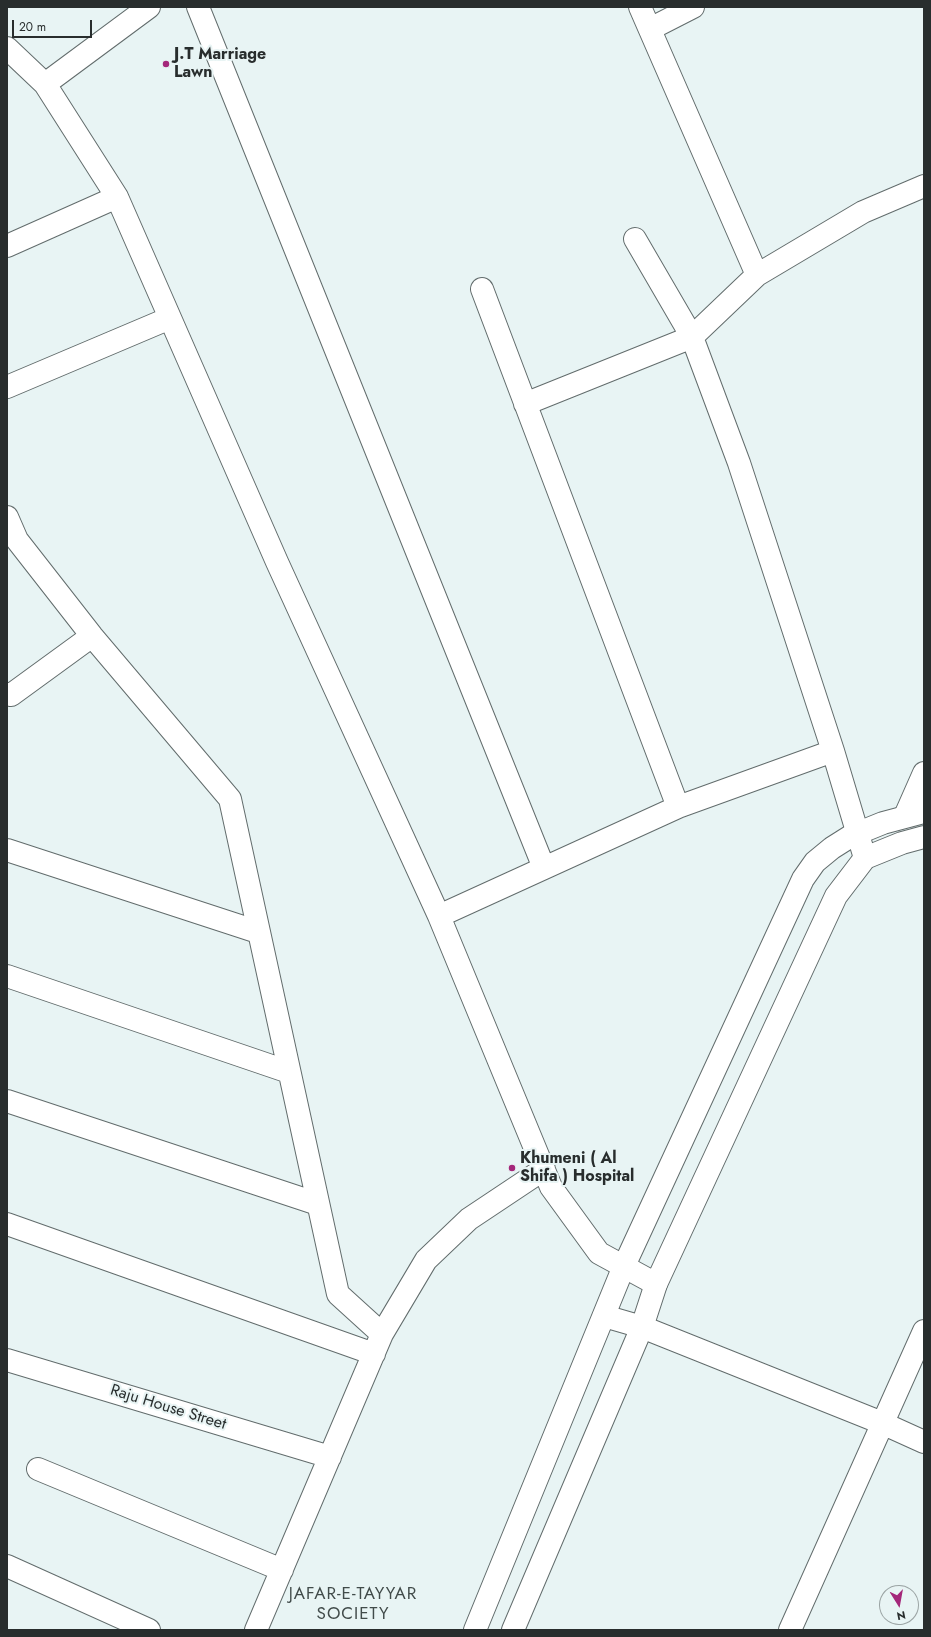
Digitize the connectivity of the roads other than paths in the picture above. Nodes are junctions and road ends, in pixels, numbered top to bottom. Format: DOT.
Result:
graph roads {
  1 [pos="149,7"];
  2 [pos="198,7"];
  3 [pos="640,7"];
  4 [pos="693,7"];
  5 [pos="650,29"];
  6 [pos="7,48"];
  7 [pos="45,84"];
  8 [pos="924,186"];
  9 [pos="117,197"];
  10 [pos="635,238"];
  11 [pos="7,246"];
  12 [pos="757,275"];
  13 [pos="482,289"];
  14 [pos="170,318"];
  15 [pos="692,337"];
  16 [pos="7,386"];
  17 [pos="526,404"];
  18 [pos="7,517"];
  19 [pos="92,636"];
  20 [pos="7,694"];
  21 [pos="833,751"];
  22 [pos="924,773"];
  23 [pos="678,807"];
  24 [pos="915,814"];
  25 [pos="857,833"];
  26 [pos="924,837"];
  27 [pos="7,850"];
  28 [pos="865,858"];
  29 [pos="544,868"];
  30 [pos="439,916"];
  31 [pos="258,932"];
  32 [pos="7,976"];
  33 [pos="289,1072"];
  34 [pos="7,1101"];
  35 [pos="544,1169"];
  36 [pos="318,1204"];
  37 [pos="7,1224"];
  38 [pos="624,1266"];
  39 [pos="656,1284"];
  40 [pos="604,1316"];
  41 [pos="642,1327"];
  42 [pos="924,1331"];
  43 [pos="382,1334"];
  44 [pos="374,1354"];
  45 [pos="7,1360"];
  46 [pos="882,1423"];
  47 [pos="924,1442"];
  48 [pos="330,1457"];
  49 [pos="38,1469"];
  50 [pos="7,1566"];
  51 [pos="282,1570"];
  52 [pos="149,1630"];
  53 [pos="256,1630"];
  54 [pos="475,1630"];
  55 [pos="513,1630"];
  56 [pos="790,1630"];
  1 -- 7 [label="street"];
  2 -- 29 [label="street"];
  3 -- 5 [label="street"];
  4 -- 5 [label="street"];
  5 -- 12 [label="street"];
  6 -- 7 [label="street"];
  7 -- 9 [label="street"];
  8 -- 12 [label="street"];
  9 -- 11 [label="street"];
  9 -- 14 [label="street"];
  10 -- 15 [label="street"];
  12 -- 15 [label="street"];
  13 -- 17 [label="street"];
  14 -- 16 [label="street"];
  14 -- 30 [label="street"];
  15 -- 17 [label="street"];
  15 -- 21 [label="street"];
  17 -- 23 [label="street"];
  18 -- 19 [label="street"];
  19 -- 20 [label="street"];
  19 -- 31 [label="street"];
  21 -- 23 [label="street"];
  21 -- 25 [label="street"];
  22 -- 24 [label="street"];
  23 -- 29 [label="street"];
  24 -- 25 [label="street"];
  25 -- 28 [label="street"];
  25 -- 38 [label="street"];
  26 -- 28 [label="street"];
  27 -- 31 [label="street"];
  28 -- 39 [label="street"];
  29 -- 30 [label="street"];
  30 -- 35 [label="street"];
  31 -- 33 [label="street"];
  32 -- 33 [label="street"];
  33 -- 36 [label="street"];
  34 -- 36 [label="street"];
  35 -- 38 [label="street"];
  35 -- 43 [label="street"];
  36 -- 43 [label="street"];
  37 -- 44 [label="street"];
  38 -- 39 [label="street"];
  38 -- 40 [label="street"];
  39 -- 41 [label="street"];
  40 -- 41 [label="street"];
  40 -- 54 [label="street"];
  41 -- 46 [label="street"];
  41 -- 55 [label="street"];
  42 -- 46 [label="street"];
  43 -- 44 [label="street"];
  44 -- 48 [label="street"];
  45 -- 48 [label="street, Raju House Street"];
  46 -- 47 [label="street"];
  46 -- 56 [label="street"];
  48 -- 51 [label="street"];
  49 -- 51 [label="street"];
  50 -- 52 [label="street"];
  51 -- 53 [label="street"];
}
